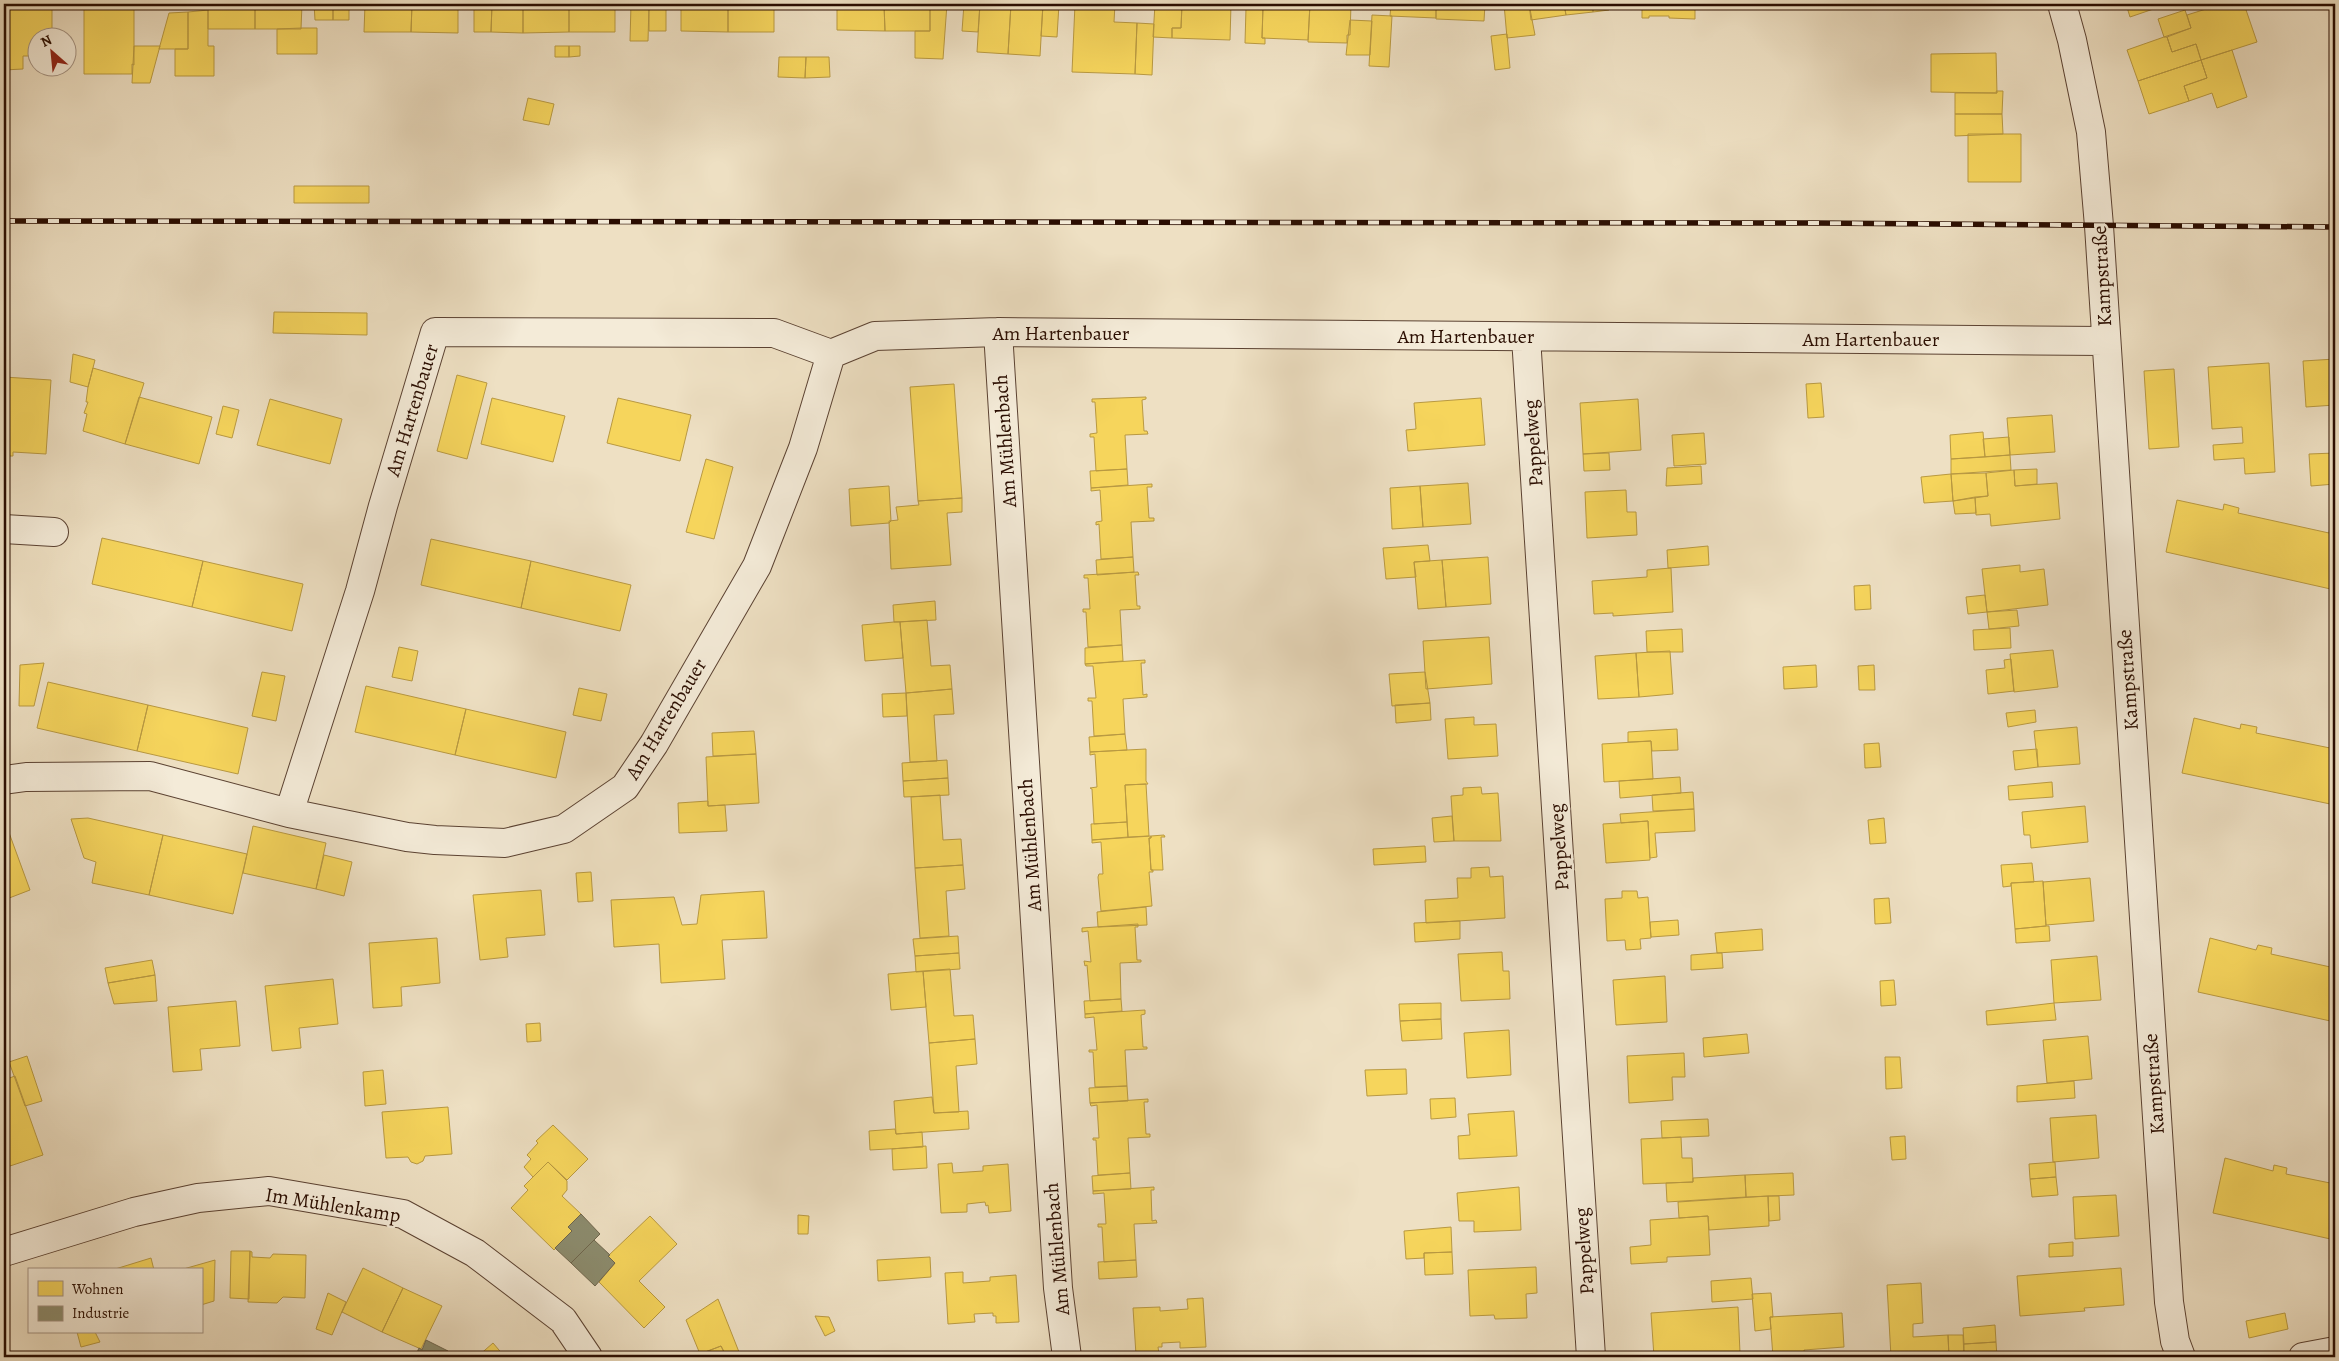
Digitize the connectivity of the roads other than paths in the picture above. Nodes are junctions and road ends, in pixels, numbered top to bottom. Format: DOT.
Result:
graph roads {
  1 [pos="2062,4"];
  2 [pos="998,332"];
  3 [pos="1526,337"];
  4 [pos="2105,341"];
  5 [pos="831,354"];
  6 [pos="4,529"];
  7 [pos="54,532"];
  8 [pos="15,778"];
  9 [pos="290,813"];
  10 [pos="4,1252"];
  11 [pos="2335,1350"];
  12 [pos="588,1357"];
  13 [pos="1067,1357"];
  14 [pos="1591,1357"];
  15 [pos="2181,1357"];
  16 [pos="2303,1357"];
  1 -- 4 [label="street, Kampstraße"];
  2 -- 3 [label="street, Am Hartenbauer"];
  2 -- 5 [label="street, Am Hartenbauer"];
  2 -- 13 [label="street, Am Mühlenbach"];
  3 -- 4 [label="street, Am Hartenbauer"];
  3 -- 14 [label="street, Pappelweg"];
  4 -- 15 [label="street, Kampstraße"];
  5 -- 9 [label="street, Am Hartenbauer"];
  5 -- 9 [label="street, Am Hartenbauer"];
  6 -- 7 [label="street"];
  8 -- 9 [label="street, Am Hartenbauer"];
  10 -- 12 [label="street, Im Mühlenkamp"];
  11 -- 16 [label="street"];
}
